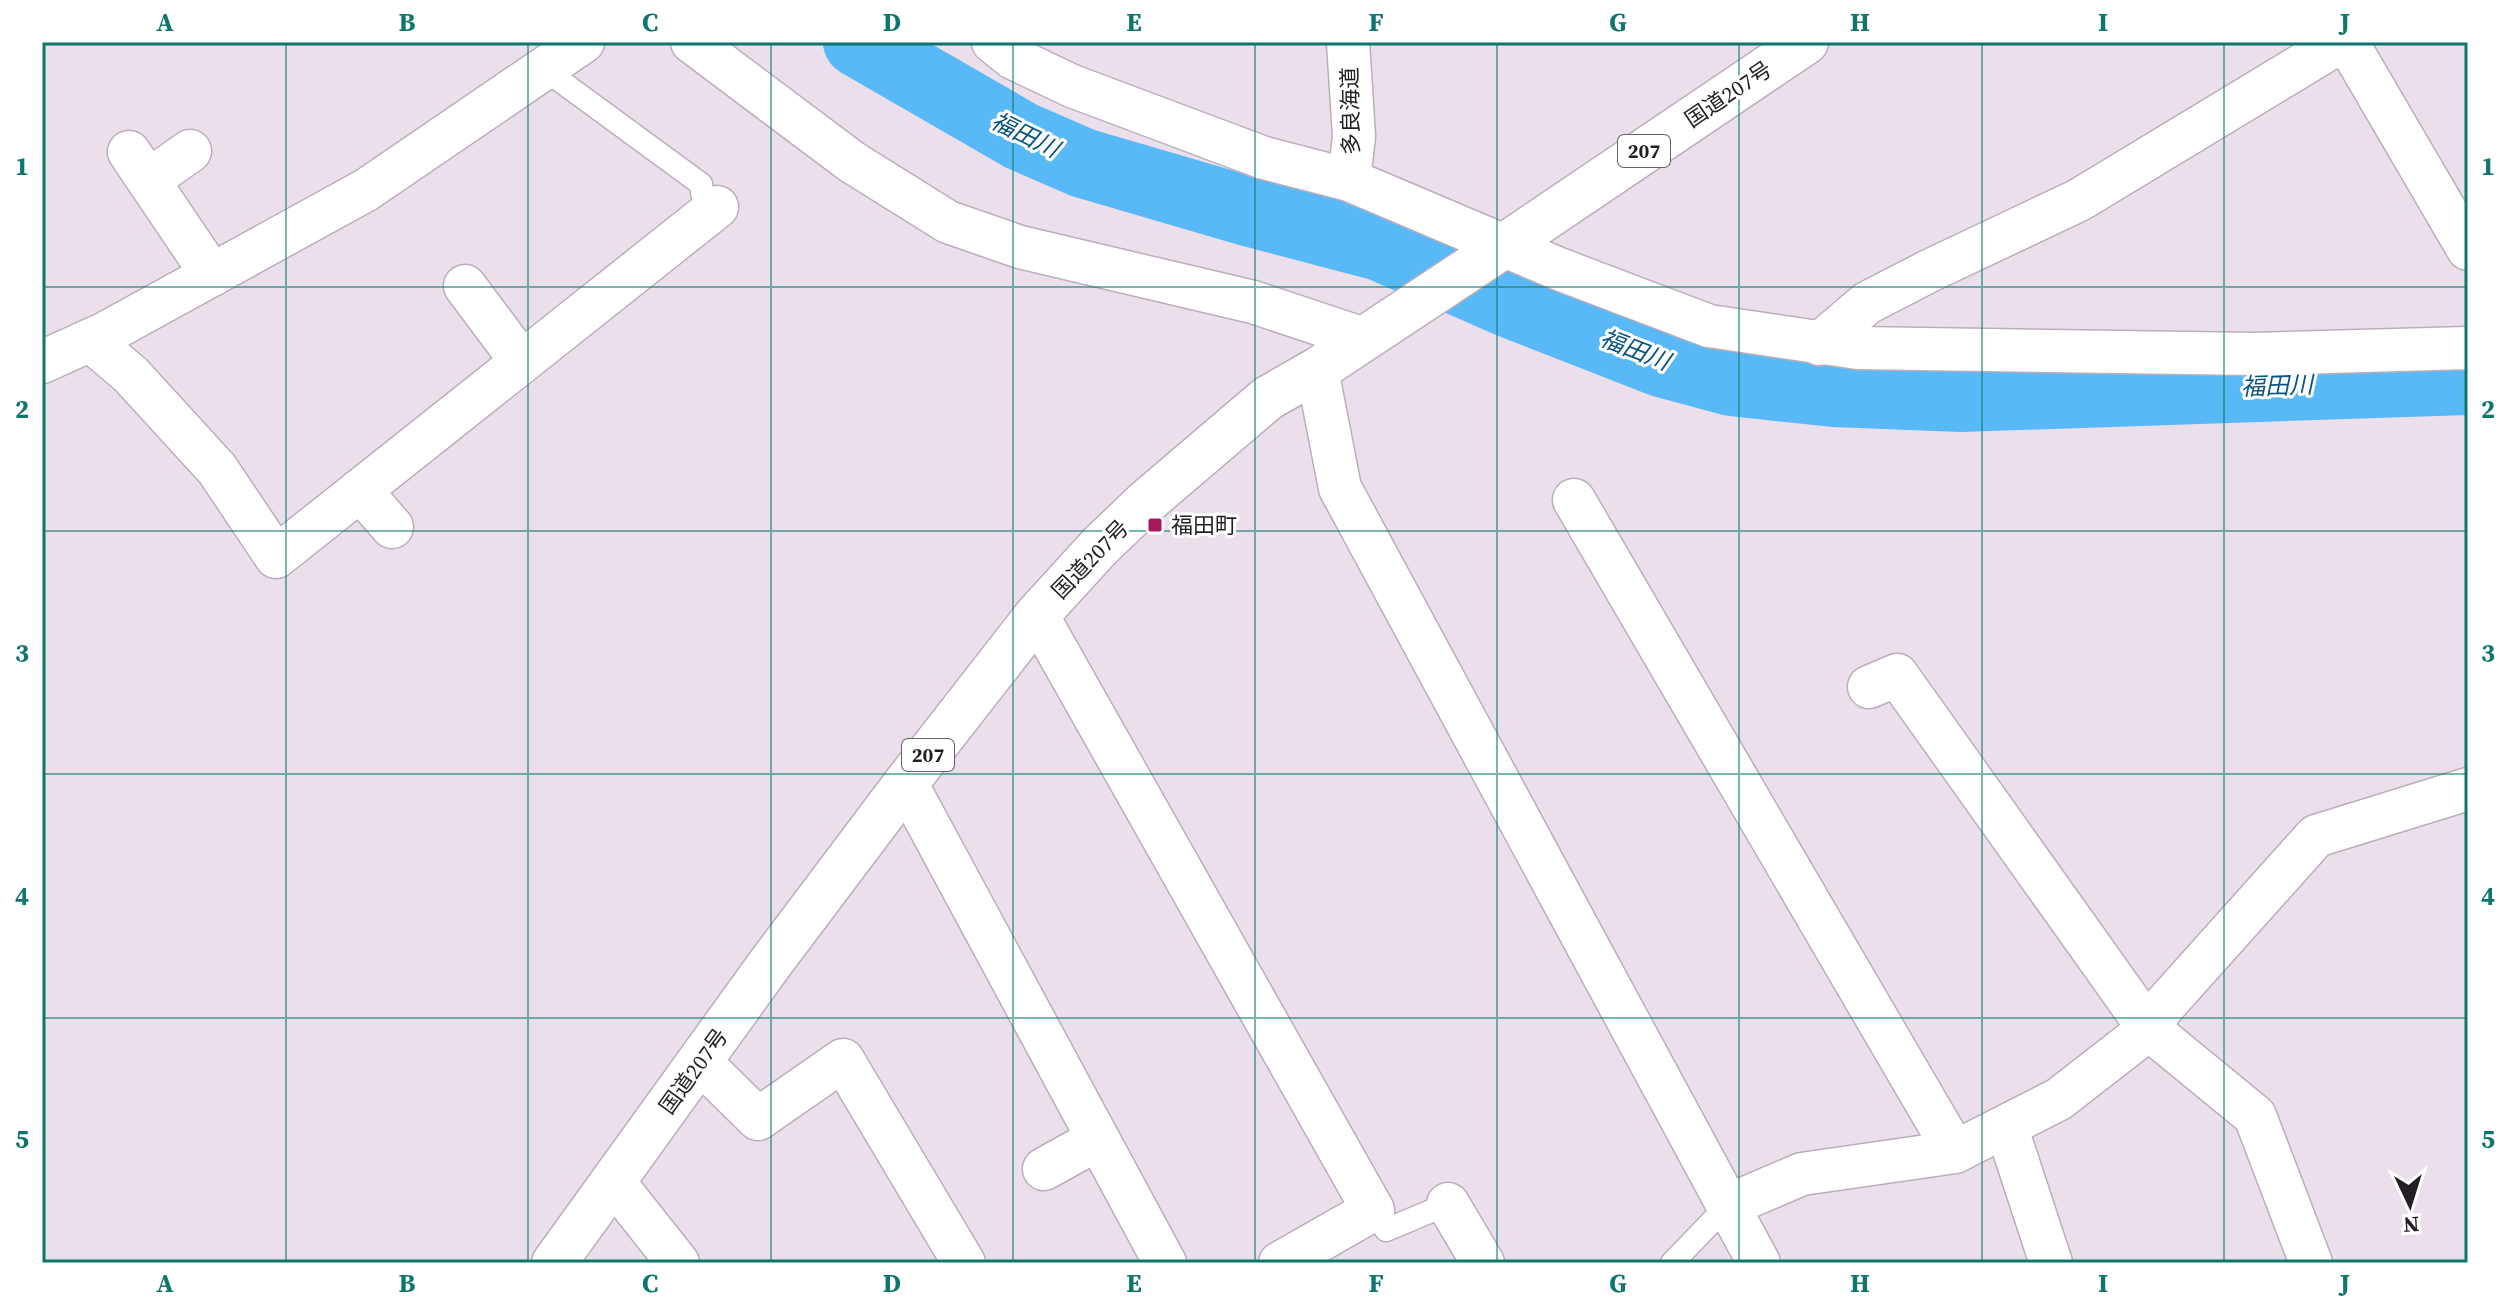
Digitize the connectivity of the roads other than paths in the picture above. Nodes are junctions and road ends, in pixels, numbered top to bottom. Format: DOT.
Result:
graph roads {
  1 [pos="583,42"];
  2 [pos="692,42"];
  3 [pos="993,42"];
  4 [pos="1348,42"];
  5 [pos="1806,42"];
  6 [pos="2340,42"];
  7 [pos="2347,42"];
  8 [pos="544,69"];
  9 [pos="190,151"];
  10 [pos="1349,180"];
  11 [pos="711,211"];
  12 [pos="2468,249"];
  13 [pos="1493,253"];
  14 [pos="212,275"];
  15 [pos="465,286"];
  16 [pos="1373,332"];
  17 [pos="1819,344"];
  18 [pos="57,348"];
  19 [pos="2468,348"];
  20 [pos="521,361"];
  21 [pos="1317,370"];
  22 [pos="360,490"];
  23 [pos="1574,500"];
  24 [pos="392,527"];
  25 [pos="1037,615"];
  26 [pos="1869,687"];
  27 [pos="906,783"];
  28 [pos="2468,789"];
  29 [pos="2149,1029"];
  30 [pos="699,1061"];
  31 [pos="2006,1126"];
  32 [pos="1098,1139"];
  33 [pos="1955,1152"];
  34 [pos="1044,1169"];
  35 [pos="613,1181"];
  36 [pos="1448,1204"];
  37 [pos="1727,1206"];
  38 [pos="1373,1210"];
  39 [pos="554,1263"];
  40 [pos="678,1263"];
  41 [pos="964,1263"];
  42 [pos="1165,1263"];
  43 [pos="1280,1263"];
  44 [pos="1483,1263"];
  45 [pos="1672,1263"];
  46 [pos="1759,1263"];
  47 [pos="2051,1263"];
  48 [pos="2311,1263"];
  1 -- 8 [label="street"];
  2 -- 16 [label="street"];
  3 -- 10 [label="street"];
  4 -- 10 [label="street, 多良海道"];
  5 -- 13 [label="highway, 国道207号 / 207"];
  6 -- 17 [label="street"];
  7 -- 12 [label="street"];
  8 -- 11 [label="lane"];
  8 -- 14 [label="street"];
  9 -- 14 [label="street"];
  10 -- 13 [label="street"];
  11 -- 20 [label="street"];
  13 -- 16 [label="highway, 国道207号 / 207"];
  13 -- 17 [label="street"];
  14 -- 18 [label="street"];
  15 -- 20 [label="street"];
  16 -- 21 [label="highway, 国道207号 / 207"];
  17 -- 19 [label="street"];
  18 -- 22 [label="street"];
  20 -- 22 [label="street"];
  21 -- 25 [label="highway, 国道207号 / 207"];
  21 -- 37 [label="street"];
  22 -- 24 [label="street"];
  23 -- 33 [label="street"];
  25 -- 27 [label="highway, 国道207号 / 207"];
  25 -- 38 [label="street"];
  26 -- 29 [label="street"];
  27 -- 30 [label="highway, 国道207号 / 207"];
  27 -- 32 [label="street"];
  28 -- 29 [label="street"];
  29 -- 31 [label="street"];
  29 -- 48 [label="street"];
  30 -- 35 [label="highway, 国道207号 / 207"];
  30 -- 41 [label="street"];
  31 -- 33 [label="street"];
  31 -- 47 [label="street"];
  32 -- 34 [label="street"];
  32 -- 42 [label="street"];
  33 -- 37 [label="street"];
  35 -- 39 [label="highway, 国道207号 / 207"];
  35 -- 40 [label="street"];
  36 -- 38 [label="lane"];
  36 -- 44 [label="street"];
  37 -- 45 [label="lane"];
  37 -- 46 [label="street"];
  38 -- 43 [label="street"];
}
